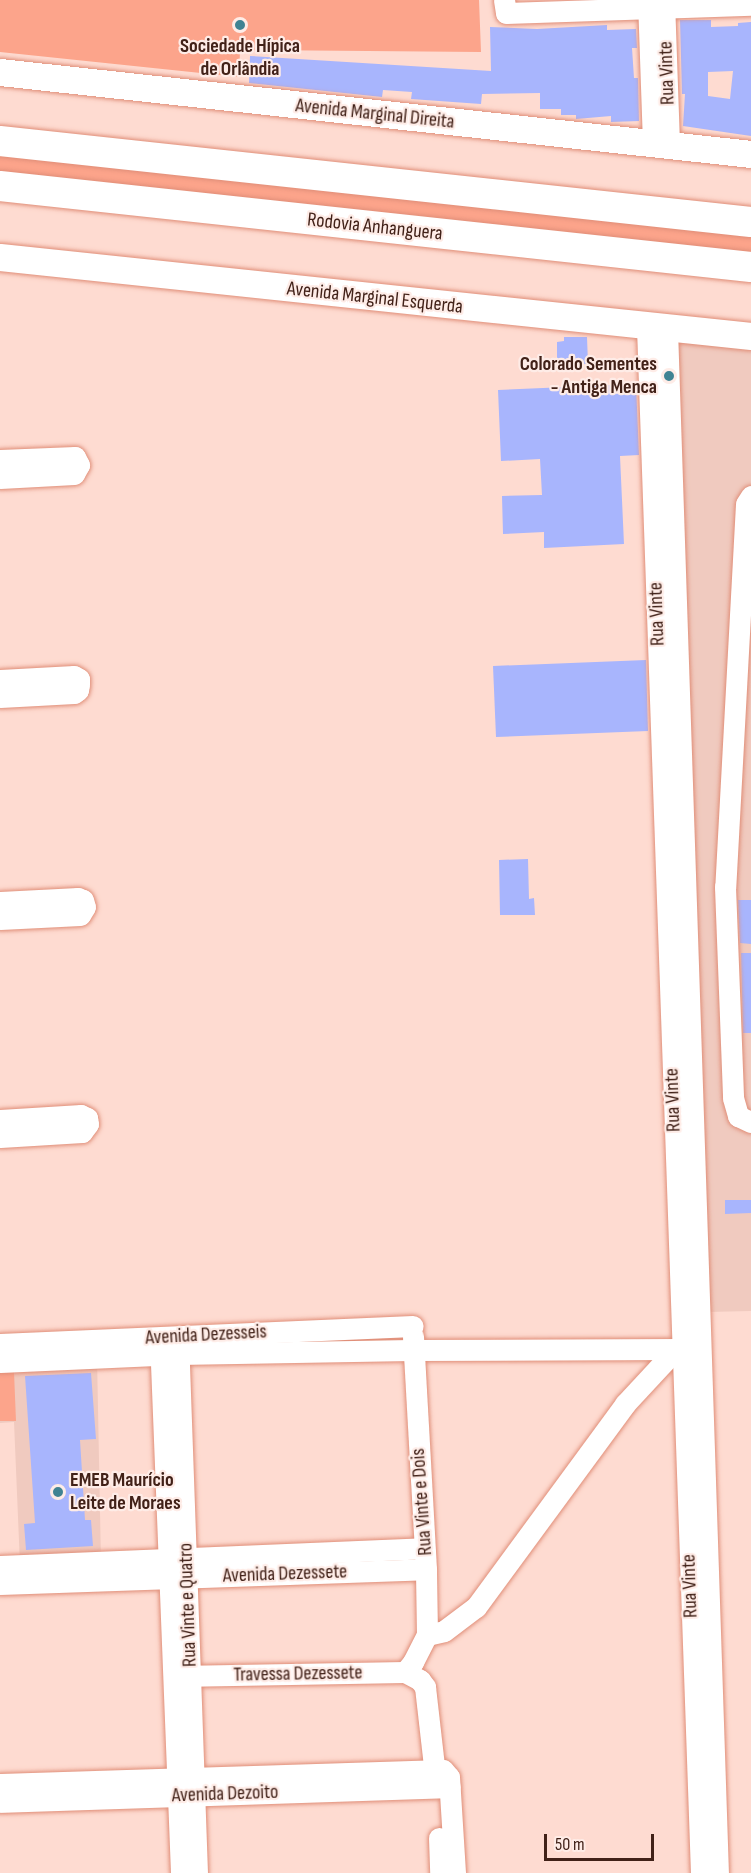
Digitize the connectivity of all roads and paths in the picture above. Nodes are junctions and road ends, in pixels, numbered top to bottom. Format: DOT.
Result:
graph roads {
  1 [pos="504,0"];
  2 [pos="656,4"];
  3 [pos="751,5"];
  4 [pos="0,72"];
  5 [pos="0,141"];
  6 [pos="661,144"];
  7 [pos="751,154"];
  8 [pos="0,186"];
  9 [pos="751,222"];
  10 [pos="0,257"];
  11 [pos="751,267"];
  12 [pos="657,328"];
  13 [pos="751,336"];
  14 [pos="751,496"];
  15 [pos="0,680"];
  16 [pos="0,697"];
  17 [pos="0,902"];
  18 [pos="0,919"];
  19 [pos="0,1120"];
  20 [pos="751,1122"];
  21 [pos="0,1137"];
  22 [pos="413,1326"];
  23 [pos="0,1344"];
  24 [pos="169,1346"];
  25 [pos="679,1349"];
  26 [pos="412,1350"];
  27 [pos="447,1351"];
  28 [pos="0,1362"];
  29 [pos="425,1558"];
  30 [pos="0,1566"];
  31 [pos="178,1569"];
  32 [pos="0,1584"];
  33 [pos="427,1635"];
  34 [pos="182,1675"];
  35 [pos="412,1676"];
  36 [pos="442,1779"];
  37 [pos="0,1784"];
  38 [pos="186,1786"];
  39 [pos="0,1802"];
  40 [pos="181,1873"];
  41 [pos="197,1873"];
  42 [pos="440,1873"];
  43 [pos="455,1873"];
  44 [pos="700,1873"];
  45 [pos="718,1873"];
  1 -- 2 [label="street"];
  2 -- 3 [label="street"];
  2 -- 6 [label="street, Rua Vinte"];
  4 -- 6 [label="main road, Avenida Marginal Direita"];
  5 -- 9 [label="highway"];
  6 -- 7 [label="main road, Avenida Marginal Direita"];
  8 -- 11 [label="highway, Rodovia Anhanguera"];
  10 -- 12 [label="main road, Avenida Marginal Esquerda"];
  12 -- 13 [label="main road, Avenida Marginal Esquerda"];
  12 -- 25 [label="street, Rua Vinte"];
  12 -- 45 [label="street, Rua Vinte"];
  14 -- 20 [label="street"];
  15 -- 16 [label="street"];
  17 -- 18 [label="street"];
  19 -- 21 [label="street"];
  22 -- 24 [label="street, Avenida Dezesseis"];
  22 -- 26 [label="street, Rua Vinte e Dois"];
  22 -- 27 [label="street"];
  23 -- 24 [label="street, Avenida Dezesseis"];
  24 -- 26 [label="street, Avenida Dezesseis"];
  24 -- 28 [label="street, Avenida Dezesseis"];
  24 -- 31 [label="street, Rua Vinte e Quatro"];
  25 -- 27 [label="street, Avenida Dezesseis"];
  25 -- 33 [label="street"];
  25 -- 44 [label="street, Rua Vinte"];
  26 -- 27 [label="street, Avenida Dezesseis"];
  26 -- 29 [label="street, Rua Vinte e Dois"];
  29 -- 31 [label="street, Avenida Dezessete"];
  29 -- 33 [label="street, Rua Vinte e Dois"];
  30 -- 31 [label="street, Avenida Dezessete"];
  31 -- 32 [label="street, Avenida Dezessete"];
  31 -- 34 [label="street, Rua Vinte e Quatro"];
  33 -- 35 [label="street, Rua Vinte e Dois"];
  34 -- 35 [label="street, Travessa Dezessete"];
  34 -- 38 [label="street, Rua Vinte e Quatro"];
  35 -- 36 [label="street"];
  36 -- 38 [label="street, Avenida Dezoito"];
  36 -- 42 [label="street"];
  36 -- 43 [label="street"];
  37 -- 38 [label="street, Avenida Dezoito"];
  38 -- 39 [label="street, Avenida Dezoito"];
  38 -- 40 [label="street, Rua Vinte e Quatro"];
  38 -- 41 [label="street, Rua Vinte e Quatro"];
}
